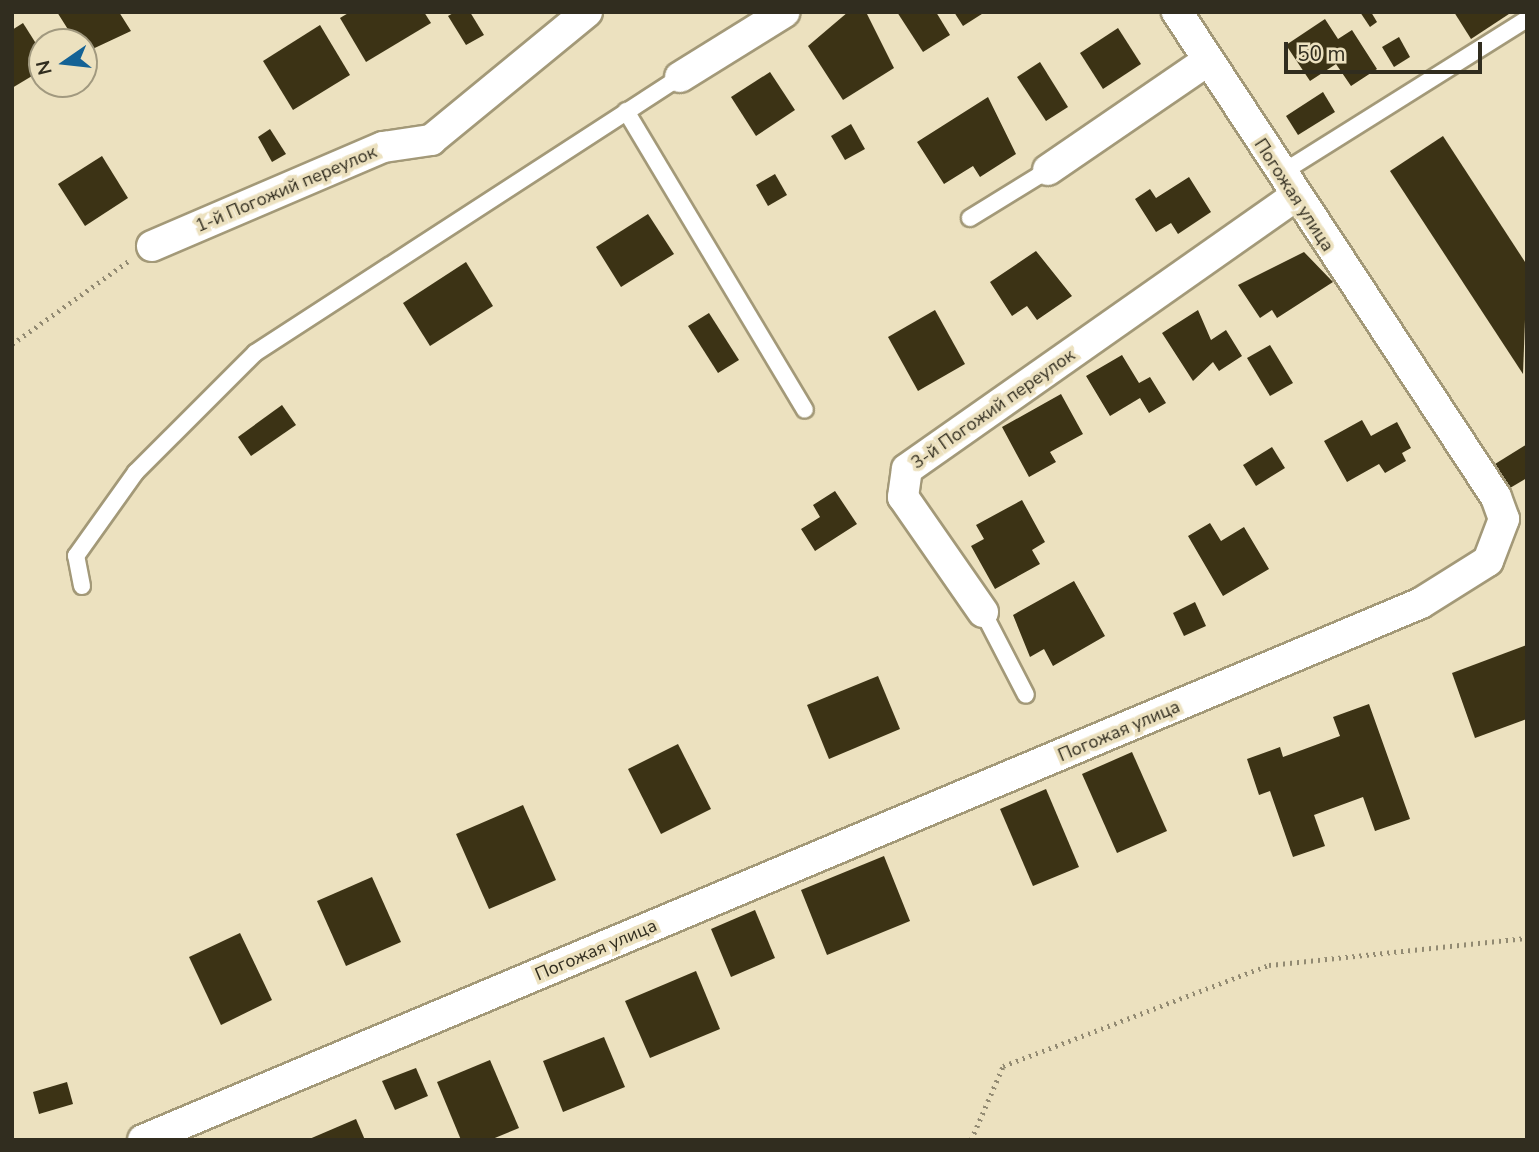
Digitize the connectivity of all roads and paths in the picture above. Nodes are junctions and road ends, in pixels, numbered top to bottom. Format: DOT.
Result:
graph roads {
  1 [pos="587,12"];
  2 [pos="785,12"];
  3 [pos="1177,12"];
  4 [pos="1527,19"];
  5 [pos="1207,61"];
  6 [pos="680,77"];
  7 [pos="626,111"];
  8 [pos="1048,170"];
  9 [pos="1287,186"];
  10 [pos="970,218"];
  11 [pos="152,246"];
  12 [pos="12,344"];
  13 [pos="805,410"];
  14 [pos="82,586"];
  15 [pos="983,612"];
  16 [pos="1026,695"];
  17 [pos="1527,938"];
  18 [pos="143,1140"];
  19 [pos="971,1140"];
  1 -- 11 [label="street, 1-й Погожий переулок"];
  2 -- 6 [label="street"];
  3 -- 5 [label="street, Погожая улица"];
  4 -- 9 [label="lane"];
  5 -- 8 [label="street"];
  5 -- 9 [label="street, Погожая улица"];
  6 -- 7 [label="lane"];
  7 -- 13 [label="lane"];
  7 -- 14 [label="lane"];
  8 -- 10 [label="lane"];
  9 -- 15 [label="street, 3-й Погожий переулок"];
  9 -- 18 [label="street, Погожая улица"];
  11 -- 12 [label="path"];
  15 -- 16 [label="lane, 3-й Погожий переулок"];
  17 -- 19 [label="path"];
}
